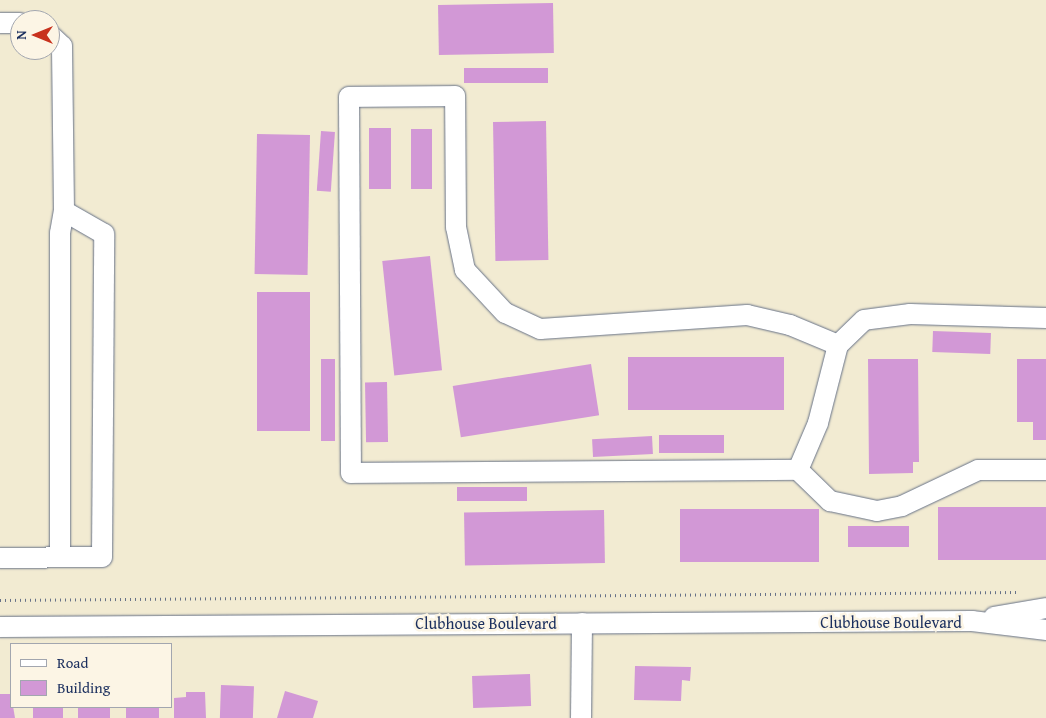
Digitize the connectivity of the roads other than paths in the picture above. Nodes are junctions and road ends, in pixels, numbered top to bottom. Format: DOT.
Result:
graph roads {
  1 [pos="60,44"];
  2 [pos="64,211"];
  3 [pos="1046,318"];
  4 [pos="838,345"];
  5 [pos="798,470"];
  6 [pos="1046,470"];
  7 [pos="60,557"];
  8 [pos="0,558"];
  9 [pos="1046,608"];
  10 [pos="972,621"];
  11 [pos="582,623"];
  12 [pos="0,627"];
  13 [pos="1046,630"];
  14 [pos="582,718"];
  1 -- 2 [label="street"];
  2 -- 7 [label="street"];
  2 -- 7 [label="street"];
  3 -- 4 [label="street"];
  4 -- 5 [label="street"];
  4 -- 5 [label="street"];
  5 -- 6 [label="street"];
  7 -- 8 [label="street"];
  9 -- 10 [label="street"];
  10 -- 11 [label="street, Clubhouse Boulevard"];
  10 -- 13 [label="street"];
  11 -- 12 [label="street, Clubhouse Boulevard"];
  11 -- 14 [label="street"];
}
